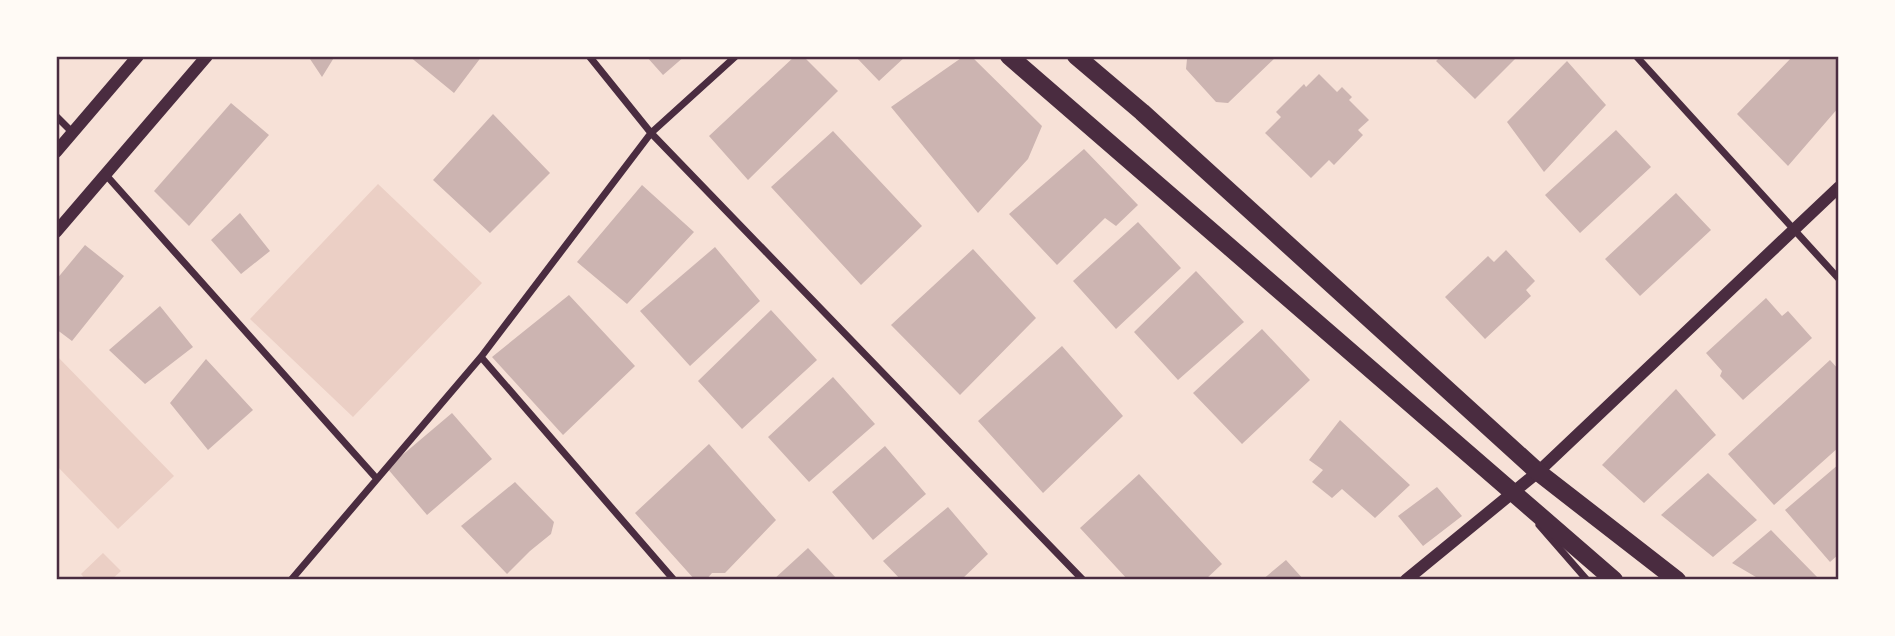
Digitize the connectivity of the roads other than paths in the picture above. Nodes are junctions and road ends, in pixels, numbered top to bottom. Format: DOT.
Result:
graph roads {
  1 [pos="138,56"];
  2 [pos="207,56"];
  3 [pos="589,56"];
  4 [pos="736,56"];
  5 [pos="1009,56"];
  6 [pos="1076,56"];
  7 [pos="1636,56"];
  8 [pos="56,116"];
  9 [pos="73,133"];
  10 [pos="651,133"];
  11 [pos="56,152"];
  12 [pos="106,175"];
  13 [pos="1839,187"];
  14 [pos="1795,229"];
  15 [pos="56,232"];
  16 [pos="1839,279"];
  17 [pos="481,357"];
  18 [pos="1538,472"];
  19 [pos="377,479"];
  20 [pos="1512,494"];
  21 [pos="291,580"];
  22 [pos="674,580"];
  23 [pos="1083,580"];
  24 [pos="1406,580"];
  25 [pos="1587,580"];
  26 [pos="1614,580"];
  27 [pos="1677,580"];
  1 -- 9 [label="street"];
  2 -- 12 [label="street"];
  3 -- 10 [label="street"];
  4 -- 10 [label="street"];
  5 -- 20 [label="main road"];
  6 -- 18 [label="main road"];
  7 -- 14 [label="street"];
  8 -- 9 [label="street"];
  9 -- 11 [label="street"];
  10 -- 17 [label="street"];
  10 -- 23 [label="street"];
  12 -- 15 [label="street"];
  12 -- 19 [label="street"];
  13 -- 14 [label="street"];
  14 -- 16 [label="street"];
  14 -- 18 [label="street"];
  17 -- 19 [label="street"];
  17 -- 22 [label="street"];
  18 -- 20 [label="street"];
  18 -- 27 [label="main road"];
  19 -- 21 [label="street"];
  20 -- 24 [label="street"];
  20 -- 25 [label="street"];
  20 -- 26 [label="main road"];
}
